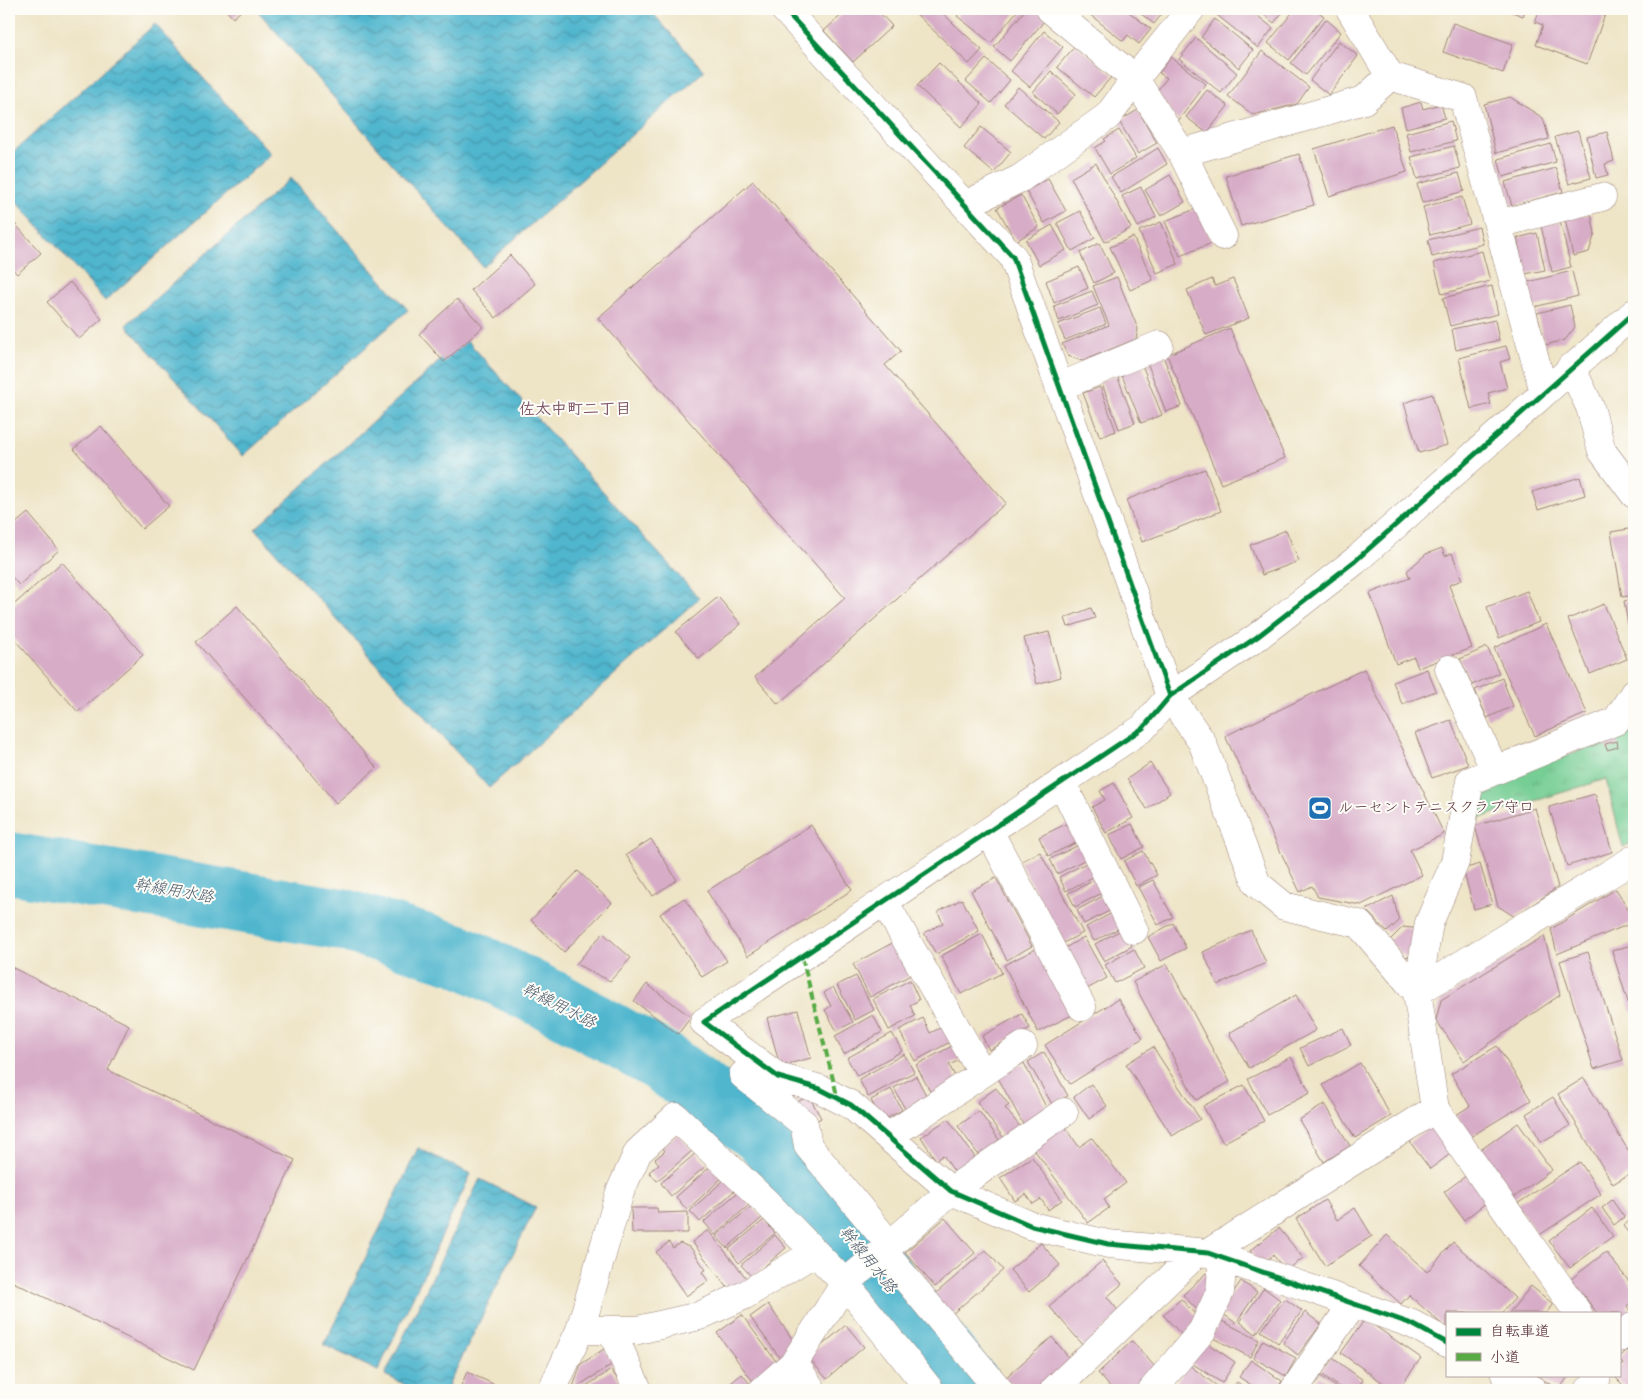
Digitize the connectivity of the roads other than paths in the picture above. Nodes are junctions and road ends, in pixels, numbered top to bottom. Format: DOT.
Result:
graph roads {
  1 [pos="784,9"];
  2 [pos="1050,9"];
  3 [pos="1191,9"];
  4 [pos="1350,9"];
  5 [pos="1390,76"];
  6 [pos="1135,79"];
  7 [pos="1182,153"];
  8 [pos="1602,197"];
  9 [pos="965,205"];
  10 [pos="1498,224"];
  11 [pos="1223,236"];
  12 [pos="1634,312"];
  13 [pos="1159,345"];
  14 [pos="1571,367"];
  15 [pos="1059,387"];
  16 [pos="1544,392"];
  17 [pos="1634,494"];
  18 [pos="1449,669"];
  19 [pos="1634,694"];
  20 [pos="1170,696"];
  21 [pos="1495,771"];
  22 [pos="1062,783"];
  23 [pos="989,831"];
  24 [pos="1634,859"];
  25 [pos="884,902"];
  26 [pos="1134,930"];
  27 [pos="1417,992"];
  28 [pos="1082,1007"];
  29 [pos="1023,1046"];
  30 [pos="982,1073"];
  31 [pos="743,1075"];
  32 [pos="1434,1108"];
  33 [pos="1064,1112"];
  34 [pos="888,1136"];
  35 [pos="951,1190"];
  36 [pos="884,1250"];
  37 [pos="815,1252"];
  38 [pos="1210,1254"];
  39 [pos="848,1280"];
  40 [pos="1353,1303"];
  41 [pos="1577,1312"];
  42 [pos="1634,1326"];
  43 [pos="580,1330"];
  44 [pos="612,1330"];
  45 [pos="1620,1337"];
  46 [pos="1446,1343"];
  47 [pos="794,1363"];
  48 [pos="1507,1376"];
  49 [pos="552,1390"];
  50 [pos="638,1390"];
  51 [pos="763,1390"];
  52 [pos="812,1390"];
  53 [pos="930,1390"];
  54 [pos="999,1390"];
  55 [pos="1054,1390"];
  56 [pos="1152,1390"];
  57 [pos="1294,1390"];
  58 [pos="1533,1390"];
  1 -- 9 [label="street"];
  2 -- 6 [label="street"];
  3 -- 6 [label="street"];
  4 -- 5 [label="street"];
  5 -- 7 [label="street"];
  5 -- 10 [label="street"];
  6 -- 7 [label="street"];
  6 -- 9 [label="street"];
  7 -- 11 [label="street"];
  8 -- 10 [label="street"];
  9 -- 15 [label="street"];
  10 -- 16 [label="street"];
  12 -- 14 [label="street"];
  13 -- 15 [label="street"];
  14 -- 16 [label="street"];
  14 -- 17 [label="street"];
  15 -- 20 [label="street"];
  16 -- 20 [label="street"];
  18 -- 21 [label="street"];
  19 -- 21 [label="street"];
  20 -- 22 [label="street"];
  20 -- 27 [label="street"];
  21 -- 27 [label="street"];
  22 -- 23 [label="street"];
  22 -- 26 [label="street"];
  23 -- 25 [label="street"];
  23 -- 28 [label="street"];
  24 -- 27 [label="street"];
  25 -- 30 [label="street"];
  25 -- 34 [label="street"];
  27 -- 32 [label="street"];
  29 -- 30 [label="street"];
  30 -- 34 [label="street"];
  31 -- 36 [label="street"];
  32 -- 38 [label="street"];
  32 -- 41 [label="street"];
  33 -- 35 [label="street"];
  34 -- 35 [label="street"];
  35 -- 36 [label="street"];
  35 -- 38 [label="street"];
  36 -- 39 [label="street"];
  36 -- 54 [label="street"];
  37 -- 39 [label="street"];
  37 -- 43 [label="street"];
  37 -- 44 [label="street"];
  38 -- 40 [label="street"];
  38 -- 55 [label="street"];
  38 -- 56 [label="street"];
  39 -- 47 [label="street"];
  39 -- 53 [label="street"];
  40 -- 46 [label="street"];
  40 -- 57 [label="street"];
  42 -- 45 [label="street"];
  43 -- 44 [label="street"];
  43 -- 49 [label="street"];
  44 -- 50 [label="street"];
  47 -- 51 [label="street"];
  47 -- 52 [label="street"];
  48 -- 58 [label="street"];
}
